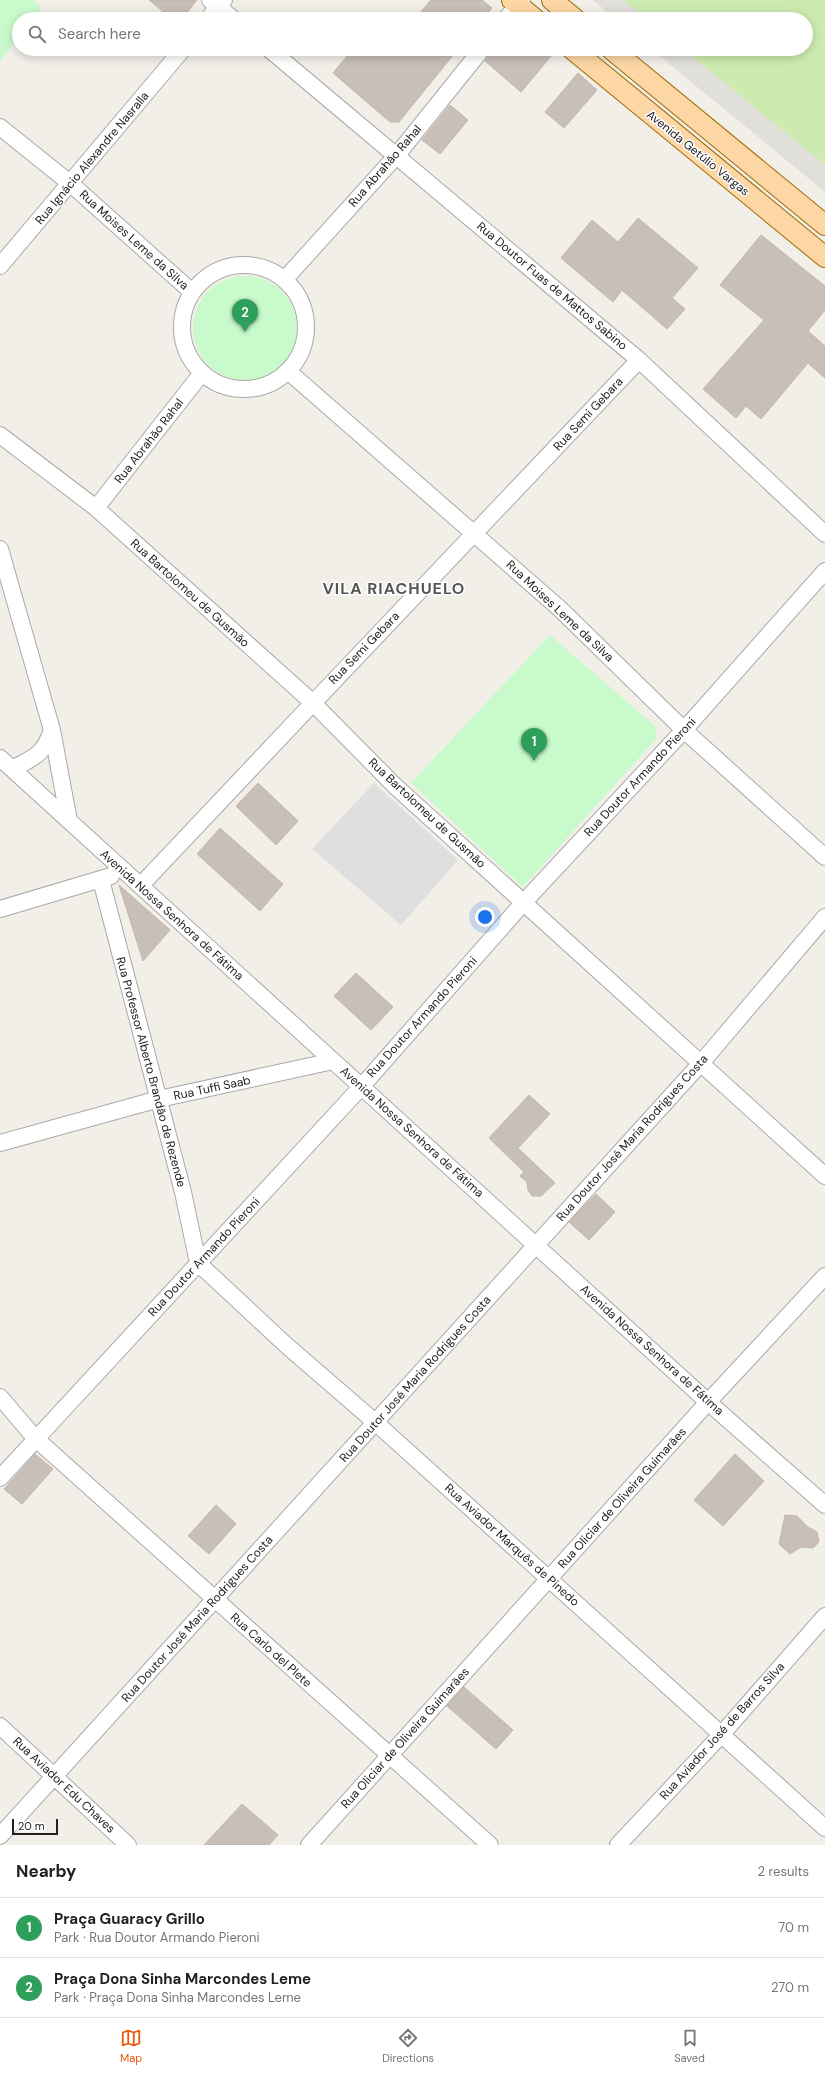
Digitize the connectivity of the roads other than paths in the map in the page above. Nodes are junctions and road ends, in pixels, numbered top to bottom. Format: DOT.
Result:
graph roads {
  1 [pos="552,0"];
  2 [pos="218,2"];
  3 [pos="514,6"];
  4 [pos="212,12"];
  5 [pos="227,12"];
  6 [pos="524,12"];
  7 [pos="567,12"];
  8 [pos="177,56"];
  9 [pos="278,56"];
  10 [pos="476,56"];
  11 [pos="581,56"];
  12 [pos="620,56"];
  13 [pos="0,127"];
  14 [pos="397,155"];
  15 [pos="71,184"];
  16 [pos="825,225"];
  17 [pos="825,257"];
  18 [pos="0,266"];
  19 [pos="285,279"];
  20 [pos="192,292"];
  21 [pos="639,360"];
  22 [pos="289,372"];
  23 [pos="202,373"];
  24 [pos="0,435"];
  25 [pos="0,446"];
  26 [pos="25,455"];
  27 [pos="96,508"];
  28 [pos="475,534"];
  29 [pos="825,534"];
  30 [pos="0,549"];
  31 [pos="825,571"];
  32 [pos="312,702"];
  33 [pos="52,730"];
  34 [pos="684,730"];
  35 [pos="0,758"];
  36 [pos="12,769"];
  37 [pos="69,820"];
  38 [pos="825,857"];
  39 [pos="123,871"];
  40 [pos="101,880"];
  41 [pos="141,885"];
  42 [pos="524,902"];
  43 [pos="0,909"];
  44 [pos="825,917"];
  45 [pos="333,1062"];
  46 [pos="702,1062"];
  47 [pos="362,1086"];
  48 [pos="159,1099"];
  49 [pos="0,1142"];
  50 [pos="825,1176"];
  51 [pos="536,1245"];
  52 [pos="198,1263"];
  53 [pos="825,1276"];
  54 [pos="0,1397"];
  55 [pos="708,1402"];
  56 [pos="375,1422"];
  57 [pos="35,1438"];
  58 [pos="0,1478"];
  59 [pos="825,1505"];
  60 [pos="549,1579"];
  61 [pos="215,1599"];
  62 [pos="825,1616"];
  63 [pos="0,1726"];
  64 [pos="721,1735"];
  65 [pos="389,1754"];
  66 [pos="54,1775"];
  67 [pos="825,1828"];
  68 [pos="0,1836"];
  69 [pos="128,1845"];
  70 [pos="308,1845"];
  71 [pos="490,1845"];
  72 [pos="618,1845"];
  1 -- 7 [label="main road"];
  2 -- 4 [label="street"];
  2 -- 5 [label="street"];
  3 -- 6 [label="main road"];
  8 -- 15 [label="street, Rua Ignácio Alexandre Nasralla"];
  9 -- 14 [label="street, Rua Doutor Fuas de Mattos Sabino"];
  10 -- 14 [label="street, Rua Abrahão Rahal"];
  11 -- 17 [label="main road, Avenida Getúlio Vargas"];
  12 -- 16 [label="main road, Avenida Getúlio Vargas"];
  13 -- 15 [label="street, Rua Moises Leme da Silva"];
  14 -- 19 [label="street, Rua Abrahão Rahal"];
  14 -- 21 [label="street, Rua Doutor Fuas de Mattos Sabino"];
  15 -- 18 [label="street, Rua Ignácio Alexandre Nasralla"];
  15 -- 20 [label="street, Rua Moises Leme da Silva"];
  19 -- 20 [label="street"];
  19 -- 22 [label="street"];
  20 -- 23 [label="street"];
  21 -- 28 [label="street, Rua Semi Gebara"];
  21 -- 29 [label="street, Rua Doutor Fuas de Mattos Sabino"];
  22 -- 23 [label="street"];
  22 -- 28 [label="street, Rua Moises Leme da Silva"];
  23 -- 27 [label="street, Rua Abrahão Rahal"];
  24 -- 26 [label="street, Rua Bartolomeu de Gusmão"];
  25 -- 26 [label="street, Rua Bartolomeu de Gusmão"];
  26 -- 27 [label="street, Rua Bartolomeu de Gusmão"];
  27 -- 32 [label="street, Rua Bartolomeu de Gusmão"];
  28 -- 32 [label="street, Rua Semi Gebara"];
  28 -- 34 [label="street, Rua Moises Leme da Silva"];
  30 -- 33 [label="street"];
  31 -- 34 [label="street, Rua Doutor Armando Pieroni"];
  32 -- 41 [label="street, Rua Semi Gebara"];
  32 -- 42 [label="street, Rua Bartolomeu de Gusmão"];
  33 -- 36 [label="street"];
  33 -- 37 [label="street"];
  34 -- 38 [label="street, Rua Moises Leme da Silva"];
  34 -- 42 [label="street, Rua Doutor Armando Pieroni"];
  35 -- 36 [label="street, Avenida Nossa Senhora de Fátima"];
  36 -- 37 [label="street, Avenida Nossa Senhora de Fátima"];
  37 -- 39 [label="street, Avenida Nossa Senhora de Fátima"];
  39 -- 40 [label="street"];
  39 -- 41 [label="street, Avenida Nossa Senhora de Fátima"];
  40 -- 43 [label="street"];
  40 -- 48 [label="street, Rua Professor Alberto Brandão de Rezende"];
  41 -- 45 [label="street, Avenida Nossa Senhora de Fátima"];
  42 -- 46 [label="street, Rua Bartolomeu de Gusmão"];
  42 -- 47 [label="street, Rua Doutor Armando Pieroni"];
  44 -- 46 [label="street, Rua Doutor José Maria Rodrigues Costa"];
  45 -- 47 [label="street, Avenida Nossa Senhora de Fátima"];
  45 -- 48 [label="street, Rua Tuffi Saab"];
  46 -- 50 [label="street, Rua Bartolomeu de Gusmão"];
  46 -- 51 [label="street, Rua Doutor José Maria Rodrigues Costa"];
  47 -- 51 [label="street, Avenida Nossa Senhora de Fátima"];
  47 -- 52 [label="street, Rua Doutor Armando Pieroni"];
  48 -- 49 [label="street, Rua Tuffi Saab"];
  48 -- 52 [label="street, Rua Professor Alberto Brandão de Rezende"];
  51 -- 55 [label="street, Avenida Nossa Senhora de Fátima"];
  51 -- 56 [label="street, Rua Doutor José Maria Rodrigues Costa"];
  52 -- 56 [label="street, Rua Aviador Marquês de Pinedo"];
  52 -- 57 [label="street, Rua Doutor Armando Pieroni"];
  53 -- 55 [label="street, Rua Oliciar de Oliveira Guimarães"];
  54 -- 57 [label="street, Rua Carlo del Plete"];
  55 -- 59 [label="street, Avenida Nossa Senhora de Fátima"];
  55 -- 60 [label="street, Rua Oliciar de Oliveira Guimarães"];
  56 -- 60 [label="street, Rua Aviador Marquês de Pinedo"];
  56 -- 61 [label="street, Rua Doutor José Maria Rodrigues Costa"];
  57 -- 58 [label="street, Rua Doutor Armando Pieroni"];
  57 -- 61 [label="street, Rua Carlo del Plete"];
  60 -- 64 [label="street, Rua Aviador Marquês de Pinedo"];
  60 -- 65 [label="street, Rua Oliciar de Oliveira Guimarães"];
  61 -- 65 [label="street, Rua Carlo del Plete"];
  61 -- 66 [label="street, Rua Doutor José Maria Rodrigues Costa"];
  62 -- 64 [label="street, Rua Aviador José de Barros Silva"];
  63 -- 66 [label="street, Rua Aviador Edu Chaves"];
  64 -- 67 [label="street, Rua Aviador Marquês de Pinedo"];
  64 -- 72 [label="street, Rua Aviador José de Barros Silva"];
  65 -- 70 [label="street, Rua Oliciar de Oliveira Guimarães"];
  65 -- 71 [label="street, Rua Carlo del Plete"];
  66 -- 68 [label="street, Rua Doutor José Maria Rodrigues Costa"];
  66 -- 69 [label="street, Rua Aviador Edu Chaves"];
}
